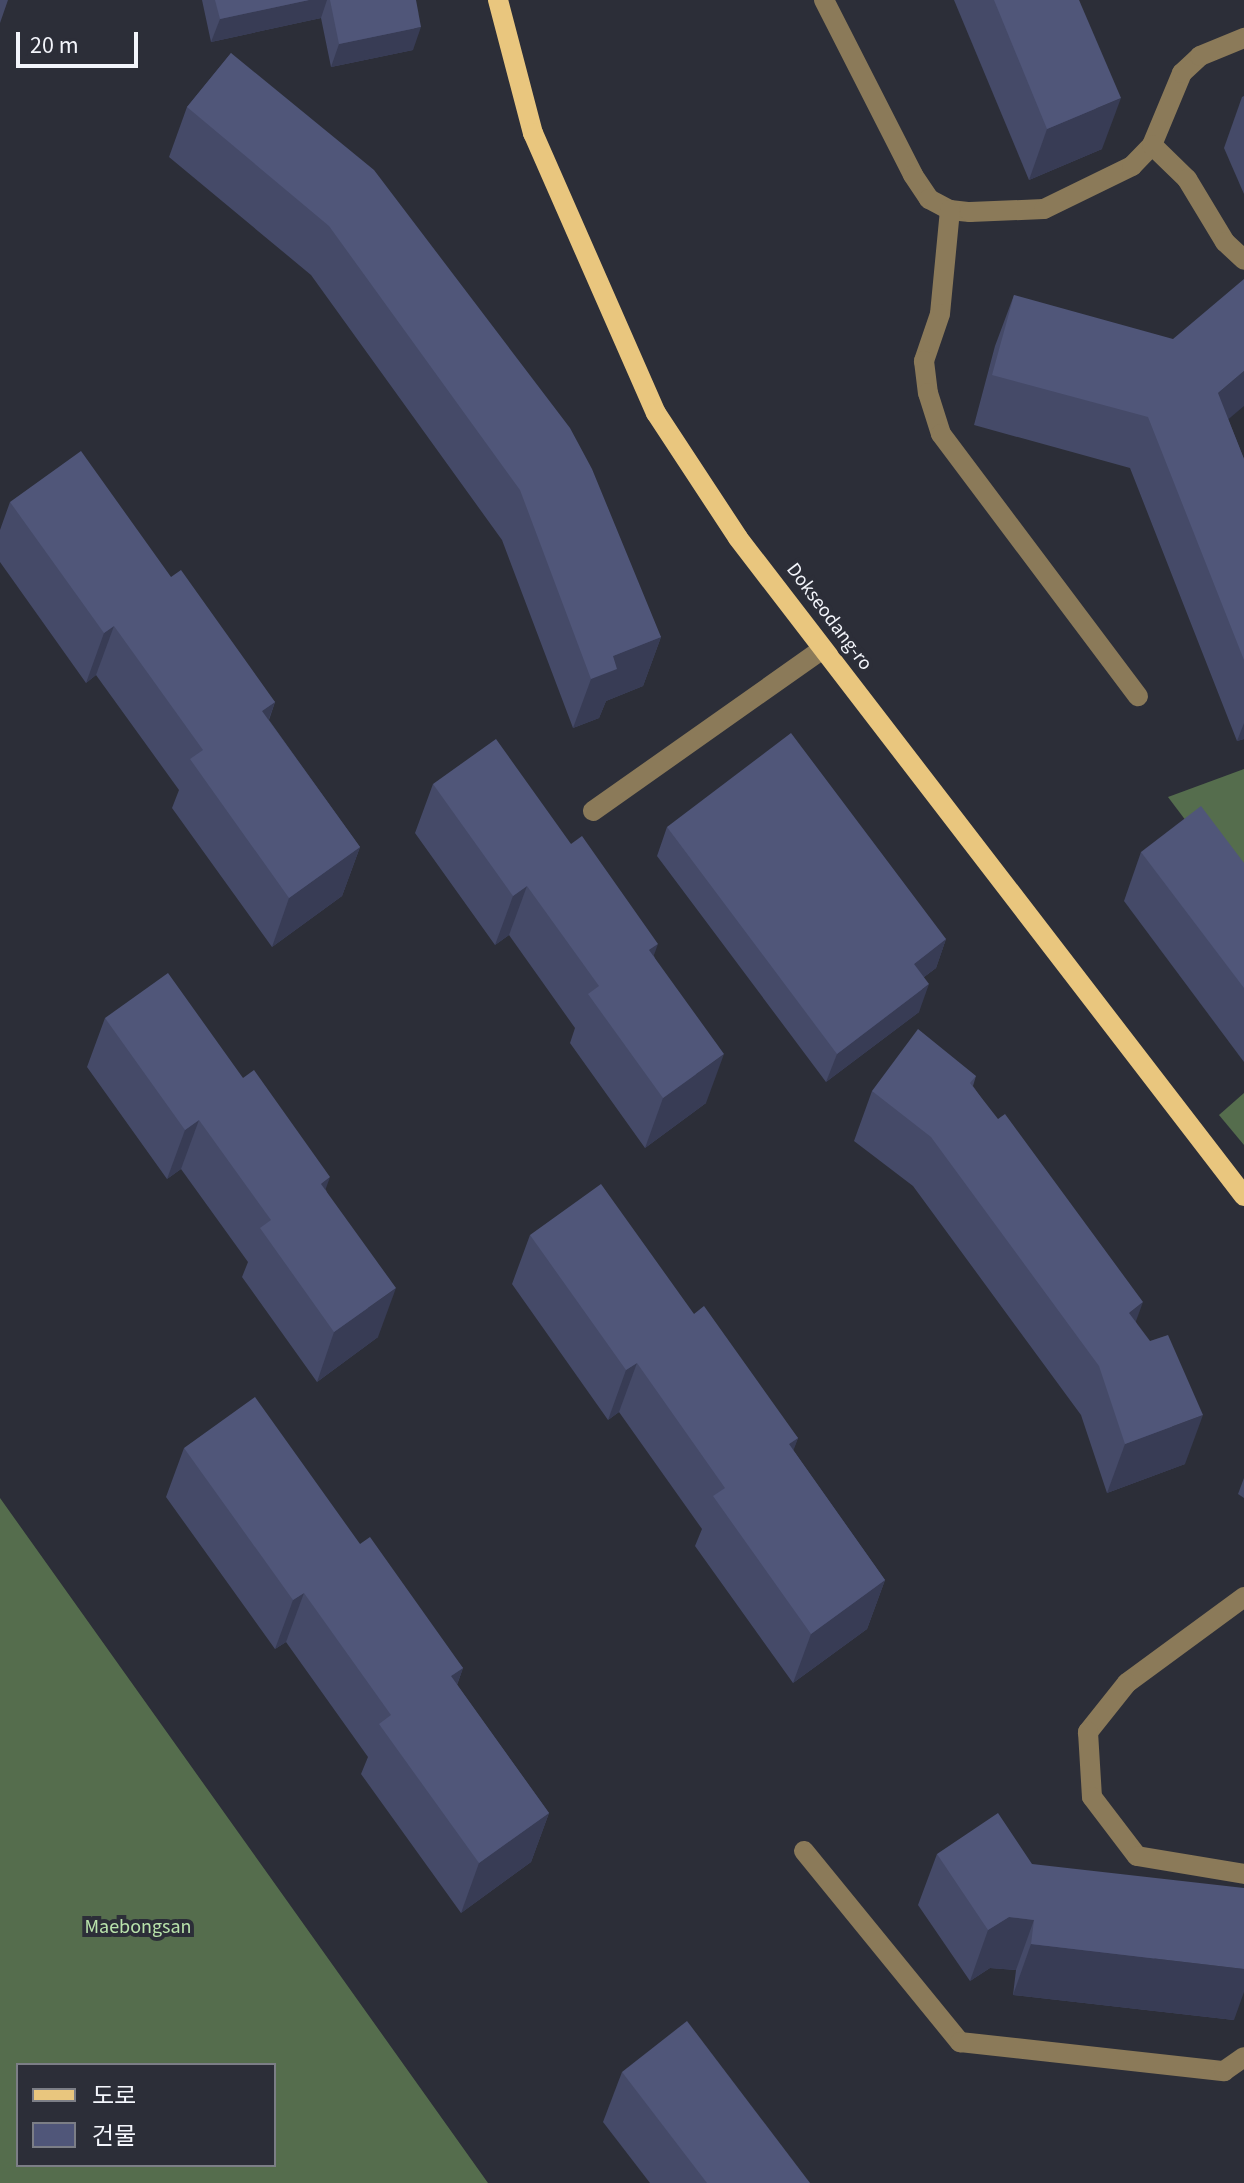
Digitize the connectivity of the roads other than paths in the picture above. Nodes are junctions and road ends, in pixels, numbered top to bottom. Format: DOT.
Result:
graph roads {
  1 [pos="498,0"];
  2 [pos="824,0"];
  3 [pos="1244,38"];
  4 [pos="1152,145"];
  5 [pos="950,210"];
  6 [pos="1244,260"];
  7 [pos="823,649"];
  8 [pos="1138,696"];
  9 [pos="593,811"];
  10 [pos="1244,1196"];
  11 [pos="1244,1597"];
  12 [pos="804,1851"];
  13 [pos="1244,1874"];
  14 [pos="1244,2057"];
  1 -- 7 [label="main road, Dokseodang-ro"];
  2 -- 5 [label="lane"];
  3 -- 4 [label="lane"];
  4 -- 5 [label="lane"];
  4 -- 6 [label="lane"];
  5 -- 8 [label="lane"];
  7 -- 9 [label="lane"];
  7 -- 10 [label="main road, Dokseodang-ro"];
  11 -- 13 [label="lane"];
  12 -- 14 [label="lane"];
}
